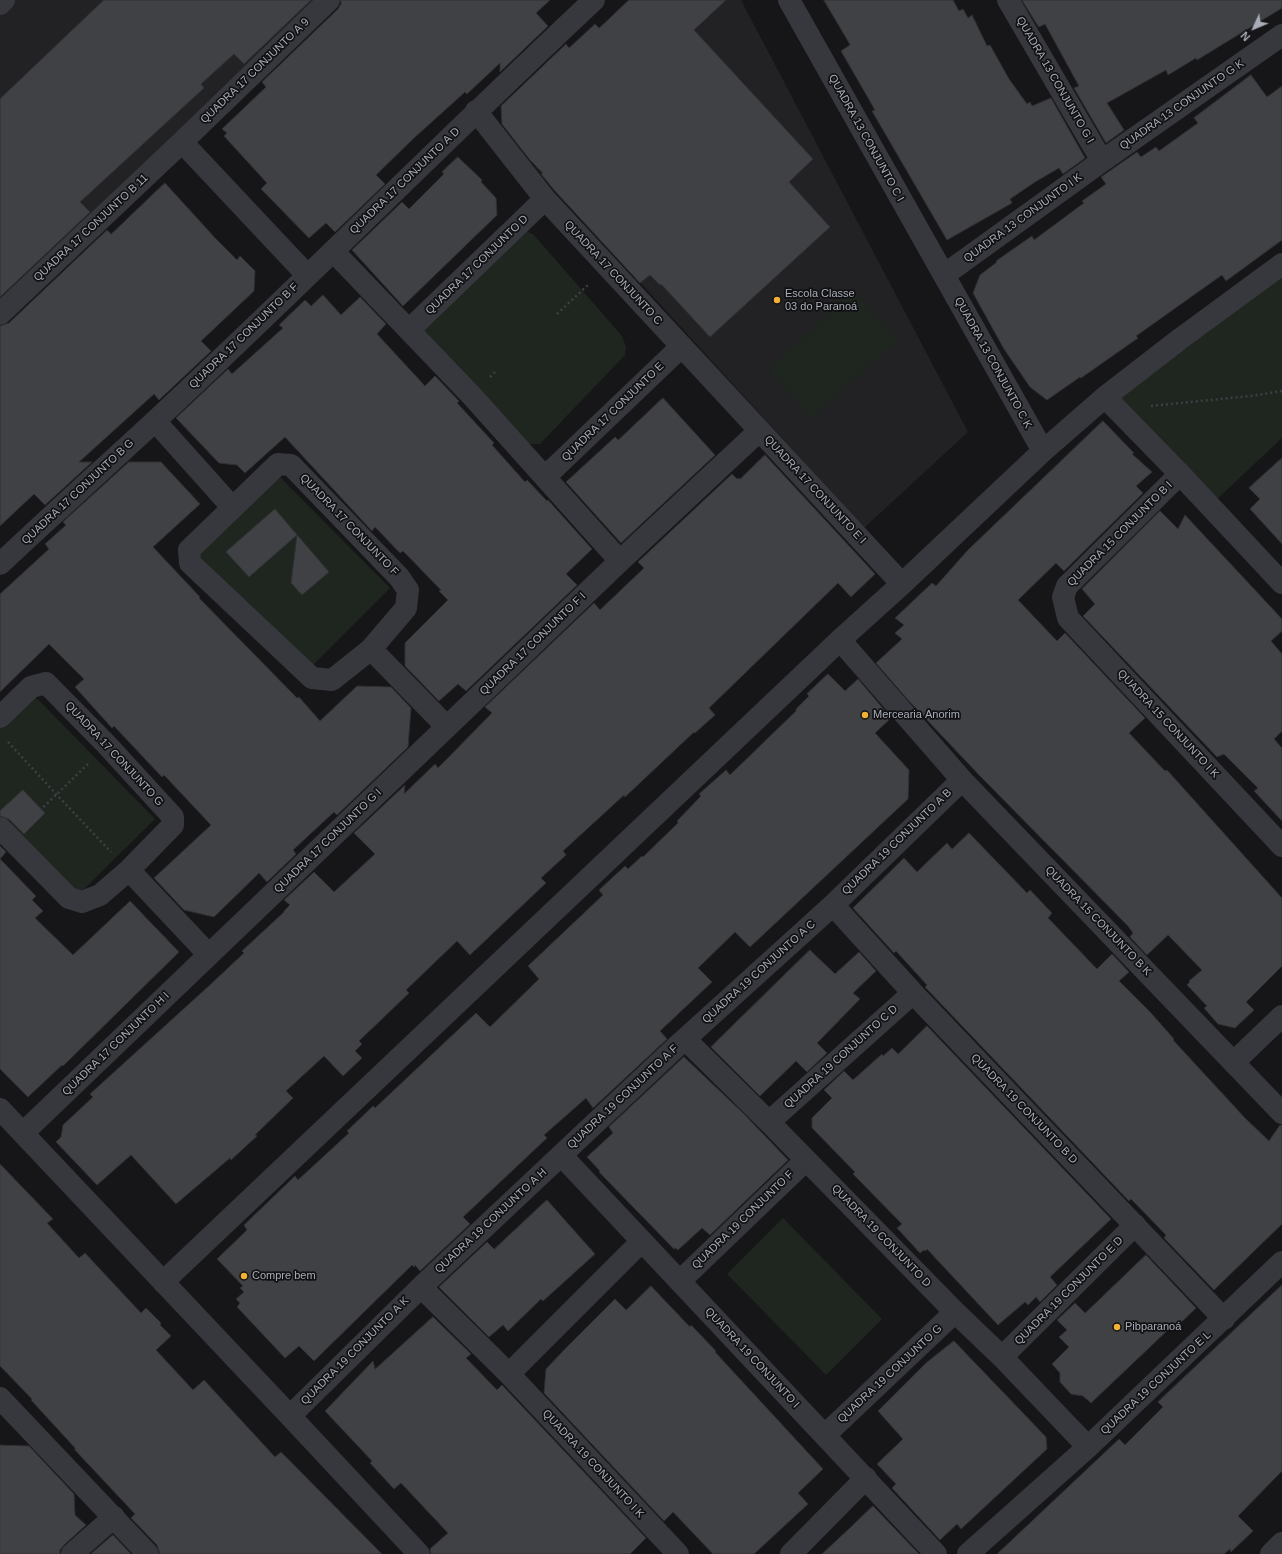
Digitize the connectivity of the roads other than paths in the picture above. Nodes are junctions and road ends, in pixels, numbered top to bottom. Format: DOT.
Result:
graph roads {
  1 [pos="4,0"];
  2 [pos="329,0"];
  3 [pos="594,0"];
  4 [pos="789,0"];
  5 [pos="1008,0"];
  6 [pos="0,4"];
  7 [pos="1282,35"];
  8 [pos="476,111"];
  9 [pos="182,142"];
  10 [pos="1102,161"];
  11 [pos="545,199"];
  12 [pos="333,251"];
  13 [pos="1282,264"];
  14 [pos="307,275"];
  15 [pos="944,275"];
  16 [pos="0,314"];
  17 [pos="409,330"];
  18 [pos="681,347"];
  19 [pos="1111,403"];
  20 [pos="155,421"];
  21 [pos="759,431"];
  22 [pos="1043,451"];
  23 [pos="1180,474"];
  24 [pos="545,477"];
  25 [pos="232,507"];
  26 [pos="620,561"];
  27 [pos="0,564"];
  28 [pos="1282,583"];
  29 [pos="902,584"];
  30 [pos="1063,597"];
  31 [pos="840,640"];
  32 [pos="371,649"];
  33 [pos="0,717"];
  34 [pos="447,727"];
  35 [pos="962,780"];
  36 [pos="5,834"];
  37 [pos="1282,846"];
  38 [pos="128,870"];
  39 [pos="833,905"];
  40 [pos="209,955"];
  41 [pos="913,992"];
  42 [pos="1282,1016"];
  43 [pos="685,1039"];
  44 [pos="1234,1062"];
  45 [pos="0,1109"];
  46 [pos="1282,1113"];
  47 [pos="769,1122"];
  48 [pos="23,1133"];
  49 [pos="561,1154"];
  50 [pos="806,1160"];
  51 [pos="1135,1225"];
  52 [pos="642,1241"];
  53 [pos="1282,1262"];
  54 [pos="680,1281"];
  55 [pos="163,1282"];
  56 [pos="420,1287"];
  57 [pos="955,1312"];
  58 [pos="1224,1319"];
  59 [pos="1002,1356"];
  60 [pos="509,1374"];
  61 [pos="1,1401"];
  62 [pos="290,1416"];
  63 [pos="825,1435"];
  64 [pos="1088,1447"];
  65 [pos="866,1478"];
  66 [pos="114,1518"];
  67 [pos="1282,1543"];
  68 [pos="72,1554"];
  69 [pos="148,1554"];
  70 [pos="419,1554"];
  71 [pos="678,1554"];
  72 [pos="790,1554"];
  73 [pos="936,1554"];
  74 [pos="968,1554"];
  75 [pos="1271,1554"];
  1 -- 6 [label="street"];
  2 -- 9 [label="street, QUADRA 17 CONJUNTO A 9"];
  3 -- 8 [label="street, QUADRA 17 CONJUNTO A D"];
  4 -- 15 [label="street, QUADRA 13 CONJUNTO C I"];
  5 -- 10 [label="street, QUADRA 13 CONJUNTO G I"];
  7 -- 10 [label="street, QUADRA 13 CONJUNTO G K"];
  8 -- 11 [label="street, QUADRA 17 CONJUNTO C"];
  8 -- 12 [label="street, QUADRA 17 CONJUNTO A D"];
  9 -- 14 [label="street"];
  9 -- 16 [label="street, QUADRA 17 CONJUNTO B 11"];
  10 -- 15 [label="street, QUADRA 13 CONJUNTO I K"];
  11 -- 17 [label="street, QUADRA 17 CONJUNTO D"];
  11 -- 18 [label="street, QUADRA 17 CONJUNTO C"];
  12 -- 14 [label="street, QUADRA 17 CONJUNTO B F"];
  12 -- 17 [label="street"];
  13 -- 19 [label="street"];
  14 -- 20 [label="street, QUADRA 17 CONJUNTO B F"];
  15 -- 22 [label="street, QUADRA 13 CONJUNTO C K"];
  17 -- 24 [label="street"];
  18 -- 21 [label="street, QUADRA 17 CONJUNTO C"];
  18 -- 24 [label="street, QUADRA 17 CONJUNTO E"];
  19 -- 22 [label="street"];
  19 -- 23 [label="street"];
  20 -- 25 [label="street"];
  20 -- 27 [label="street, QUADRA 17 CONJUNTO B G"];
  21 -- 26 [label="street, QUADRA 17 CONJUNTO E I"];
  21 -- 29 [label="street, QUADRA 17 CONJUNTO E I"];
  22 -- 29 [label="street"];
  23 -- 28 [label="street"];
  23 -- 30 [label="street, QUADRA 15 CONJUNTO B I"];
  24 -- 26 [label="street"];
  25 -- 32 [label="street"];
  25 -- 32 [label="street, QUADRA 17 CONJUNTO F"];
  26 -- 34 [label="street, QUADRA 17 CONJUNTO F I"];
  29 -- 31 [label="street"];
  30 -- 37 [label="street, QUADRA 15 CONJUNTO I K"];
  31 -- 35 [label="street, QUADRA 15 CONJUNTO B K"];
  31 -- 55 [label="street"];
  32 -- 34 [label="street"];
  33 -- 38 [label="street, QUADRA 17 CONJUNTO G"];
  34 -- 40 [label="street, QUADRA 17 CONJUNTO G I"];
  35 -- 39 [label="street, QUADRA 19 CONJUNTO A B"];
  35 -- 44 [label="street, QUADRA 15 CONJUNTO B K"];
  36 -- 38 [label="street, QUADRA 17 CONJUNTO G"];
  38 -- 40 [label="street"];
  39 -- 41 [label="street, QUADRA 19 CONJUNTO B D"];
  39 -- 43 [label="street, QUADRA 19 CONJUNTO A C"];
  40 -- 48 [label="street, QUADRA 17 CONJUNTO H I"];
  41 -- 47 [label="street, QUADRA 19 CONJUNTO C D"];
  41 -- 51 [label="street, QUADRA 19 CONJUNTO B D"];
  42 -- 44 [label="street"];
  43 -- 47 [label="street, QUADRA 19 CONJUNTO D"];
  43 -- 49 [label="street, QUADRA 19 CONJUNTO A F"];
  44 -- 46 [label="street, QUADRA 15 CONJUNTO B K"];
  45 -- 48 [label="street"];
  47 -- 50 [label="street, QUADRA 19 CONJUNTO D"];
  48 -- 55 [label="street"];
  49 -- 52 [label="street, QUADRA 19 CONJUNTO I"];
  49 -- 56 [label="street, QUADRA 19 CONJUNTO A H"];
  50 -- 54 [label="street, QUADRA 19 CONJUNTO F"];
  50 -- 57 [label="street, QUADRA 19 CONJUNTO D"];
  51 -- 58 [label="street, QUADRA 19 CONJUNTO B D"];
  51 -- 59 [label="street, QUADRA 19 CONJUNTO E D"];
  52 -- 54 [label="street, QUADRA 19 CONJUNTO I"];
  52 -- 60 [label="street"];
  53 -- 58 [label="street, QUADRA 19 CONJUNTO E L"];
  54 -- 63 [label="street, QUADRA 19 CONJUNTO I"];
  55 -- 62 [label="street"];
  56 -- 60 [label="street, QUADRA 19 CONJUNTO I K"];
  56 -- 62 [label="street, QUADRA 19 CONJUNTO A K"];
  57 -- 59 [label="street, QUADRA 19 CONJUNTO D"];
  57 -- 63 [label="street, QUADRA 19 CONJUNTO G"];
  58 -- 64 [label="street, QUADRA 19 CONJUNTO E L"];
  59 -- 64 [label="street, QUADRA 19 CONJUNTO D"];
  60 -- 71 [label="street, QUADRA 19 CONJUNTO I K"];
  61 -- 66 [label="street"];
  62 -- 70 [label="street"];
  63 -- 65 [label="street, QUADRA 19 CONJUNTO I"];
  64 -- 74 [label="street, QUADRA 19 CONJUNTO E L"];
  65 -- 72 [label="street"];
  65 -- 73 [label="street, QUADRA 19 CONJUNTO I"];
  66 -- 68 [label="street"];
  66 -- 69 [label="street"];
  67 -- 75 [label="street"];
}
